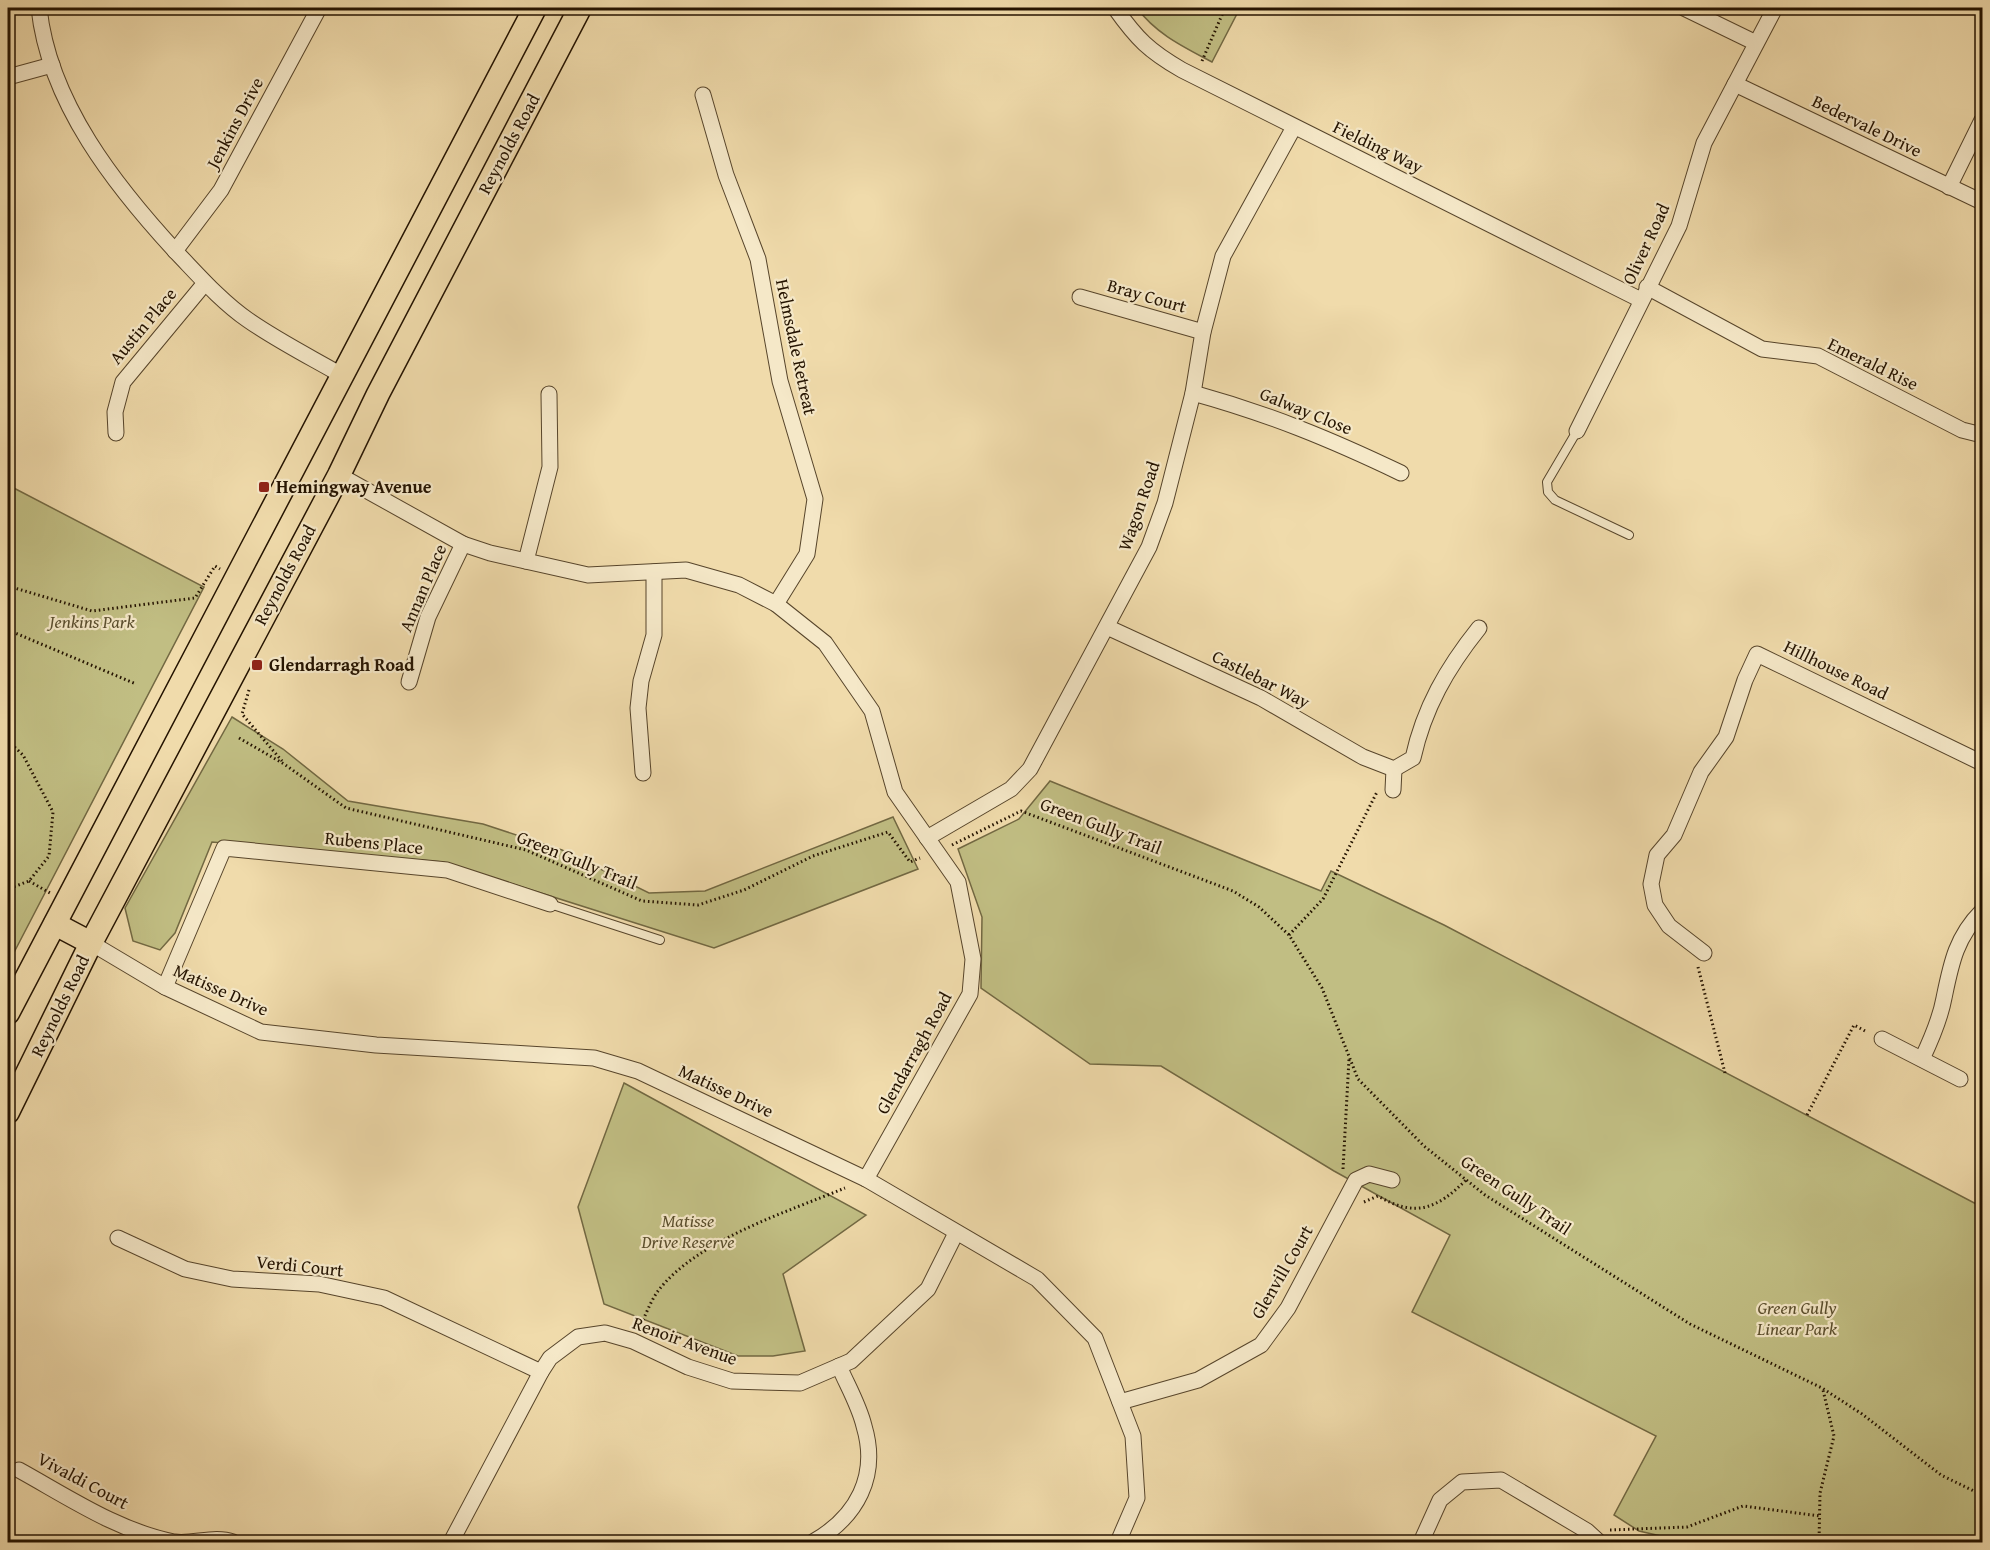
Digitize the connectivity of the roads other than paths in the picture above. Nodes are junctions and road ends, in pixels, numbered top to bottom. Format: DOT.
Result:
graph roads {
  1 [pos="39,8"];
  2 [pos="319,8"];
  3 [pos="535,8"];
  4 [pos="580,8"];
  5 [pos="1115,8"];
  6 [pos="1684,8"];
  7 [pos="1774,8"];
  8 [pos="1756,43"];
  9 [pos="52,65"];
  10 [pos="8,77"];
  11 [pos="1735,84"];
  12 [pos="703,95"];
  13 [pos="1983,120"];
  14 [pos="1294,127"];
  15 [pos="1949,187"];
  16 [pos="1983,202"];
  17 [pos="175,251"];
  18 [pos="205,283"];
  19 [pos="1644,293"];
  20 [pos="1080,297"];
  21 [pos="1203,332"];
  22 [pos="343,376"];
  23 [pos="1193,393"];
  24 [pos="378,394"];
  25 [pos="549,394"];
  26 [pos="1577,430"];
  27 [pos="116,434"];
  28 [pos="1983,435"];
  29 [pos="1401,473"];
  30 [pos="339,475"];
  31 [pos="1629,535"];
  32 [pos="463,544"];
  33 [pos="526,561"];
  34 [pos="654,572"];
  35 [pos="776,603"];
  36 [pos="1107,627"];
  37 [pos="1479,628"];
  38 [pos="409,682"];
  39 [pos="1983,763"];
  40 [pos="1394,770"];
  41 [pos="643,773"];
  42 [pos="1393,790"];
  43 [pos="927,838"];
  44 [pos="550,904"];
  45 [pos="1983,911"];
  46 [pos="55,924"];
  47 [pos="660,940"];
  48 [pos="91,943"];
  49 [pos="1704,953"];
  50 [pos="165,987"];
  51 [pos="8,1013"];
  52 [pos="1882,1040"];
  53 [pos="1922,1059"];
  54 [pos="1960,1079"];
  55 [pos="8,1112"];
  56 [pos="866,1179"];
  57 [pos="1392,1180"];
  58 [pos="956,1233"];
  59 [pos="118,1238"];
  60 [pos="839,1366"];
  61 [pos="542,1372"];
  62 [pos="1120,1402"];
  63 [pos="20,1470"];
  64 [pos="233,1542"];
  65 [pos="451,1542"];
  66 [pos="813,1542"];
  67 [pos="1118,1542"];
  68 [pos="1421,1542"];
  69 [pos="1599,1542"];
  1 -- 9 [label="street"];
  2 -- 17 [label="street, Jenkins Drive"];
  3 -- 22 [label="main road"];
  4 -- 24 [label="main road, Reynolds Road"];
  5 -- 14 [label="street, Fielding Way"];
  6 -- 8 [label="street"];
  7 -- 8 [label="street, Oliver Road"];
  8 -- 11 [label="street, Oliver Road"];
  9 -- 10 [label="street"];
  9 -- 17 [label="street"];
  11 -- 15 [label="street, Bedervale Drive"];
  11 -- 19 [label="street, Oliver Road"];
  12 -- 35 [label="street, Helmsdale Retreat"];
  13 -- 15 [label="street"];
  14 -- 19 [label="street, Fielding Way"];
  14 -- 21 [label="street, Wagon Road"];
  15 -- 16 [label="street, Bedervale Drive"];
  17 -- 18 [label="street"];
  18 -- 22 [label="street"];
  18 -- 27 [label="street, Austin Place"];
  19 -- 26 [label="street, Oliver Road"];
  19 -- 28 [label="street, Emerald Rise"];
  20 -- 21 [label="street, Bray Court"];
  21 -- 23 [label="street, Wagon Road"];
  22 -- 24 [label="main road"];
  22 -- 46 [label="main road"];
  23 -- 29 [label="street, Galway Close"];
  23 -- 36 [label="street, Wagon Road"];
  24 -- 30 [label="main road, Reynolds Road"];
  25 -- 33 [label="street"];
  26 -- 31 [label="lane"];
  30 -- 32 [label="street, Glendarragh Road"];
  30 -- 48 [label="main road, Reynolds Road"];
  32 -- 33 [label="street, Glendarragh Road"];
  32 -- 38 [label="street, Annan Place"];
  33 -- 34 [label="street, Glendarragh Road"];
  34 -- 35 [label="street, Glendarragh Road"];
  34 -- 41 [label="street"];
  35 -- 43 [label="street, Glendarragh Road"];
  36 -- 40 [label="street, Castlebar Way"];
  36 -- 43 [label="street, Wagon Road"];
  37 -- 40 [label="street"];
  39 -- 49 [label="street, Hillhouse Road"];
  40 -- 42 [label="street"];
  43 -- 56 [label="street, Glendarragh Road"];
  44 -- 47 [label="lane, Rubens Place"];
  44 -- 50 [label="street, Rubens Place"];
  45 -- 53 [label="street"];
  46 -- 48 [label="main road"];
  46 -- 51 [label="main road"];
  48 -- 50 [label="street, Matisse Drive"];
  48 -- 55 [label="main road, Reynolds Road"];
  50 -- 56 [label="street, Matisse Drive"];
  52 -- 53 [label="street"];
  53 -- 54 [label="street"];
  56 -- 58 [label="street, Matisse Drive"];
  57 -- 62 [label="street, Glenvill Court"];
  58 -- 60 [label="street, Renoir Avenue"];
  58 -- 62 [label="street, Matisse Drive"];
  59 -- 61 [label="street, Verdi Court"];
  60 -- 61 [label="street, Renoir Avenue"];
  60 -- 66 [label="street"];
  61 -- 65 [label="street, Renoir Avenue"];
  62 -- 67 [label="street, Matisse Drive"];
  63 -- 64 [label="street, Vivaldi Court"];
  68 -- 69 [label="street"];
}
